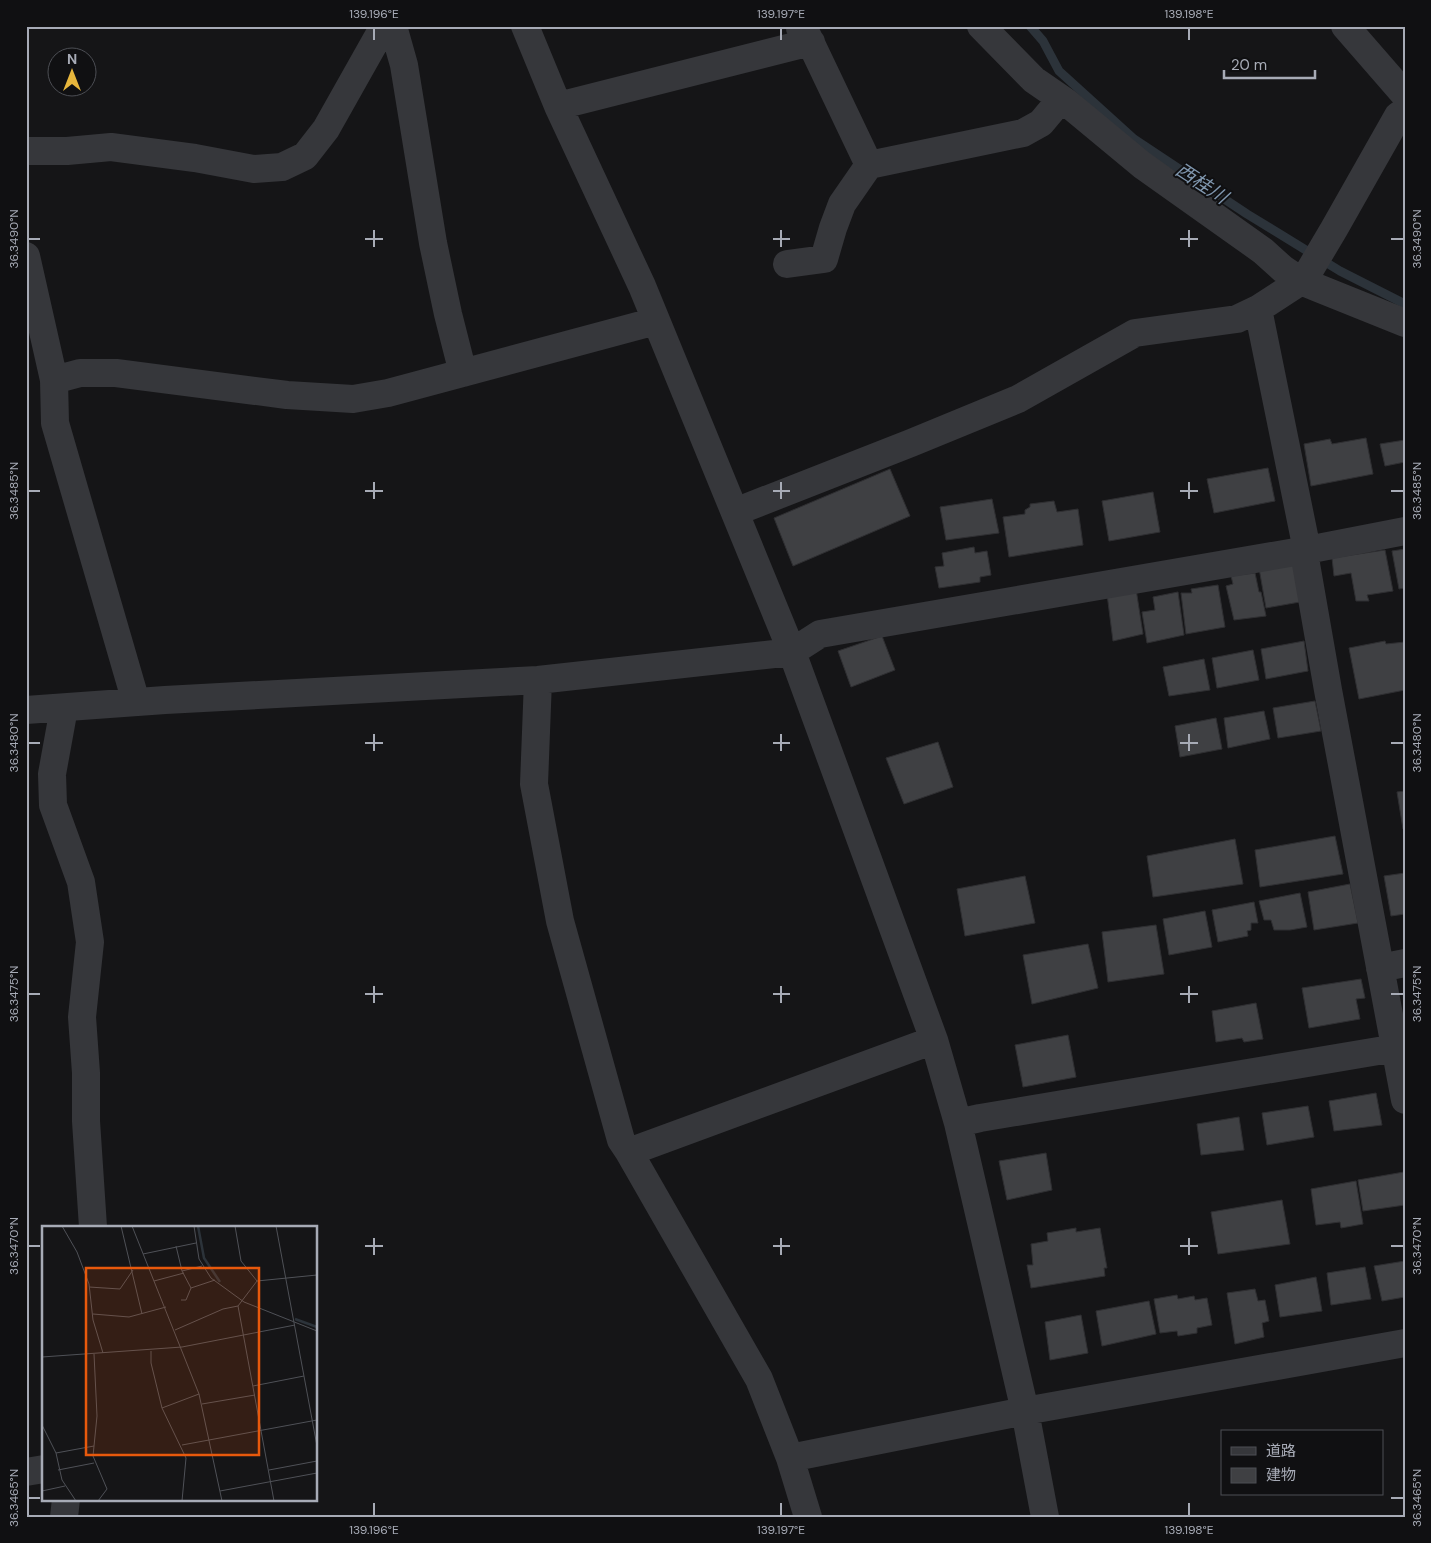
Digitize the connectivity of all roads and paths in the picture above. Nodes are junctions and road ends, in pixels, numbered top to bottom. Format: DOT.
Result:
graph roads {
  1 [pos="384,26"];
  2 [pos="393,26"];
  3 [pos="525,26"];
  4 [pos="982,26"];
  5 [pos="1345,26"];
  6 [pos="804,34"];
  7 [pos="1405,95"];
  8 [pos="1061,99"];
  9 [pos="558,106"];
  10 [pos="1405,111"];
  11 [pos="26,151"];
  12 [pos="869,165"];
  13 [pos="26,256"];
  14 [pos="787,264"];
  15 [pos="1304,277"];
  16 [pos="1258,309"];
  17 [pos="656,321"];
  18 [pos="1405,324"];
  19 [pos="464,373"];
  20 [pos="54,380"];
  21 [pos="735,512"];
  22 [pos="1405,531"];
  23 [pos="1307,550"];
  24 [pos="792,652"];
  25 [pos="538,680"];
  26 [pos="136,702"];
  27 [pos="64,708"];
  28 [pos="26,710"];
  29 [pos="1393,965"];
  30 [pos="934,1040"];
  31 [pos="1396,1048"];
  32 [pos="1405,1100"];
  33 [pos="958,1123"];
  34 [pos="629,1152"];
  35 [pos="93,1226"];
  36 [pos="1405,1343"];
  37 [pos="1025,1411"];
  38 [pos="790,1458"];
  39 [pos="42,1469"];
  40 [pos="26,1472"];
  41 [pos="66,1500"];
  42 [pos="64,1517"];
  43 [pos="808,1517"];
  44 [pos="1045,1517"];
  1 -- 11 [label="street"];
  2 -- 19 [label="street"];
  3 -- 9 [label="street"];
  4 -- 8 [label="street"];
  5 -- 7 [label="street"];
  6 -- 9 [label="street"];
  6 -- 12 [label="street"];
  8 -- 12 [label="street"];
  8 -- 15 [label="street"];
  9 -- 17 [label="street"];
  10 -- 15 [label="street"];
  12 -- 14 [label="street"];
  13 -- 20 [label="street"];
  15 -- 16 [label="street"];
  15 -- 18 [label="street"];
  16 -- 21 [label="street"];
  16 -- 23 [label="street"];
  17 -- 19 [label="street"];
  17 -- 21 [label="street"];
  19 -- 20 [label="street"];
  20 -- 26 [label="street"];
  21 -- 24 [label="street"];
  22 -- 23 [label="street"];
  23 -- 24 [label="street"];
  23 -- 29 [label="street"];
  24 -- 25 [label="street"];
  24 -- 30 [label="street"];
  25 -- 26 [label="street"];
  25 -- 34 [label="street"];
  26 -- 27 [label="street"];
  27 -- 28 [label="street"];
  27 -- 35 [label="street"];
  29 -- 31 [label="street"];
  30 -- 33 [label="street"];
  30 -- 34 [label="street"];
  31 -- 32 [label="street"];
  31 -- 33 [label="street"];
  33 -- 37 [label="street"];
  34 -- 38 [label="street"];
  36 -- 37 [label="street"];
  37 -- 38 [label="street"];
  37 -- 44 [label="street"];
  38 -- 43 [label="street"];
  39 -- 40 [label="street"];
  41 -- 42 [label="street"];
}
